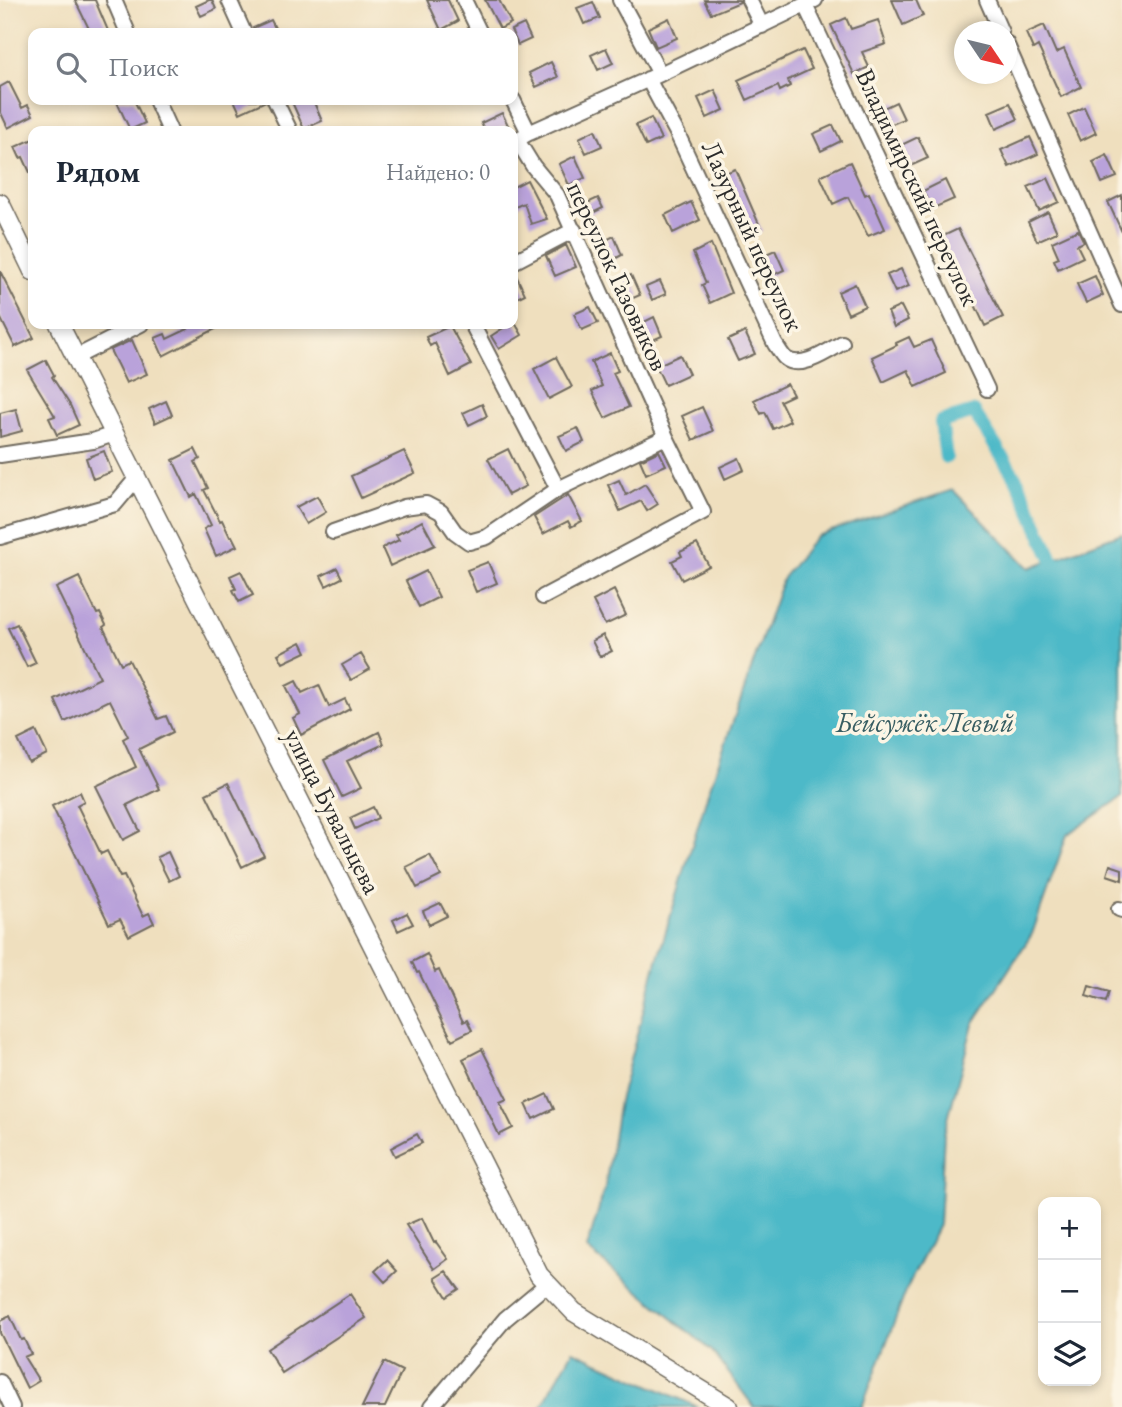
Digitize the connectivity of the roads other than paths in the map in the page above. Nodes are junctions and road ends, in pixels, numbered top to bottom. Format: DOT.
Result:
graph roads {
  1 [pos="114,0"];
  2 [pos="229,0"];
  3 [pos="464,0"];
  4 [pos="620,0"];
  5 [pos="749,0"];
  6 [pos="988,0"];
  7 [pos="811,3"];
  8 [pos="997,21"];
  9 [pos="762,26"];
  10 [pos="126,28"];
  11 [pos="242,28"];
  12 [pos="478,28"];
  13 [pos="1017,68"];
  14 [pos="654,77"];
  15 [pos="158,105"];
  16 [pos="277,105"];
  17 [pos="514,105"];
  18 [pos="168,126"];
  19 [pos="288,126"];
  20 [pos="517,126"];
  21 [pos="519,138"];
  22 [pos="0,203"];
  23 [pos="574,230"];
  24 [pos="518,259"];
  25 [pos="28,261"];
  26 [pos="1122,305"];
  27 [pos="62,329"];
  28 [pos="131,329"];
  29 [pos="475,329"];
  30 [pos="842,343"];
  31 [pos="76,357"];
  32 [pos="987,389"];
  33 [pos="114,434"];
  34 [pos="666,437"];
  35 [pos="0,455"];
  36 [pos="136,479"];
  37 [pos="558,489"];
  38 [pos="333,531"];
  39 [pos="0,537"];
  40 [pos="543,597"];
  41 [pos="547,1284"];
  42 [pos="0,1382"];
  43 [pos="12,1407"];
  44 [pos="431,1407"];
  45 [pos="729,1407"];
  1 -- 10 [label="street"];
  2 -- 11 [label="street"];
  3 -- 12 [label="street"];
  4 -- 14 [label="street, Лазурный переулок"];
  5 -- 9 [label="street"];
  6 -- 8 [label="street"];
  7 -- 9 [label="street"];
  7 -- 32 [label="street, Владимирский переулок"];
  9 -- 14 [label="street"];
  13 -- 26 [label="street"];
  14 -- 21 [label="street"];
  14 -- 30 [label="street, Лазурный переулок"];
  15 -- 18 [label="street"];
  16 -- 19 [label="street"];
  17 -- 20 [label="street, переулок Газовиков"];
  21 -- 23 [label="street, переулок Газовиков"];
  22 -- 25 [label="street"];
  23 -- 24 [label="street"];
  23 -- 34 [label="street, переулок Газовиков"];
  27 -- 31 [label="street, улица Бувальцева"];
  28 -- 31 [label="street"];
  29 -- 37 [label="street"];
  31 -- 33 [label="street, улица Бувальцева"];
  33 -- 35 [label="street"];
  33 -- 36 [label="street, улица Бувальцева"];
  34 -- 37 [label="street"];
  34 -- 40 [label="street, переулок Газовиков"];
  36 -- 39 [label="street"];
  36 -- 41 [label="street, улица Бувальцева"];
  37 -- 38 [label="street"];
  41 -- 44 [label="street"];
  41 -- 45 [label="street, улица Бувальцева"];
  42 -- 43 [label="street"];
}
